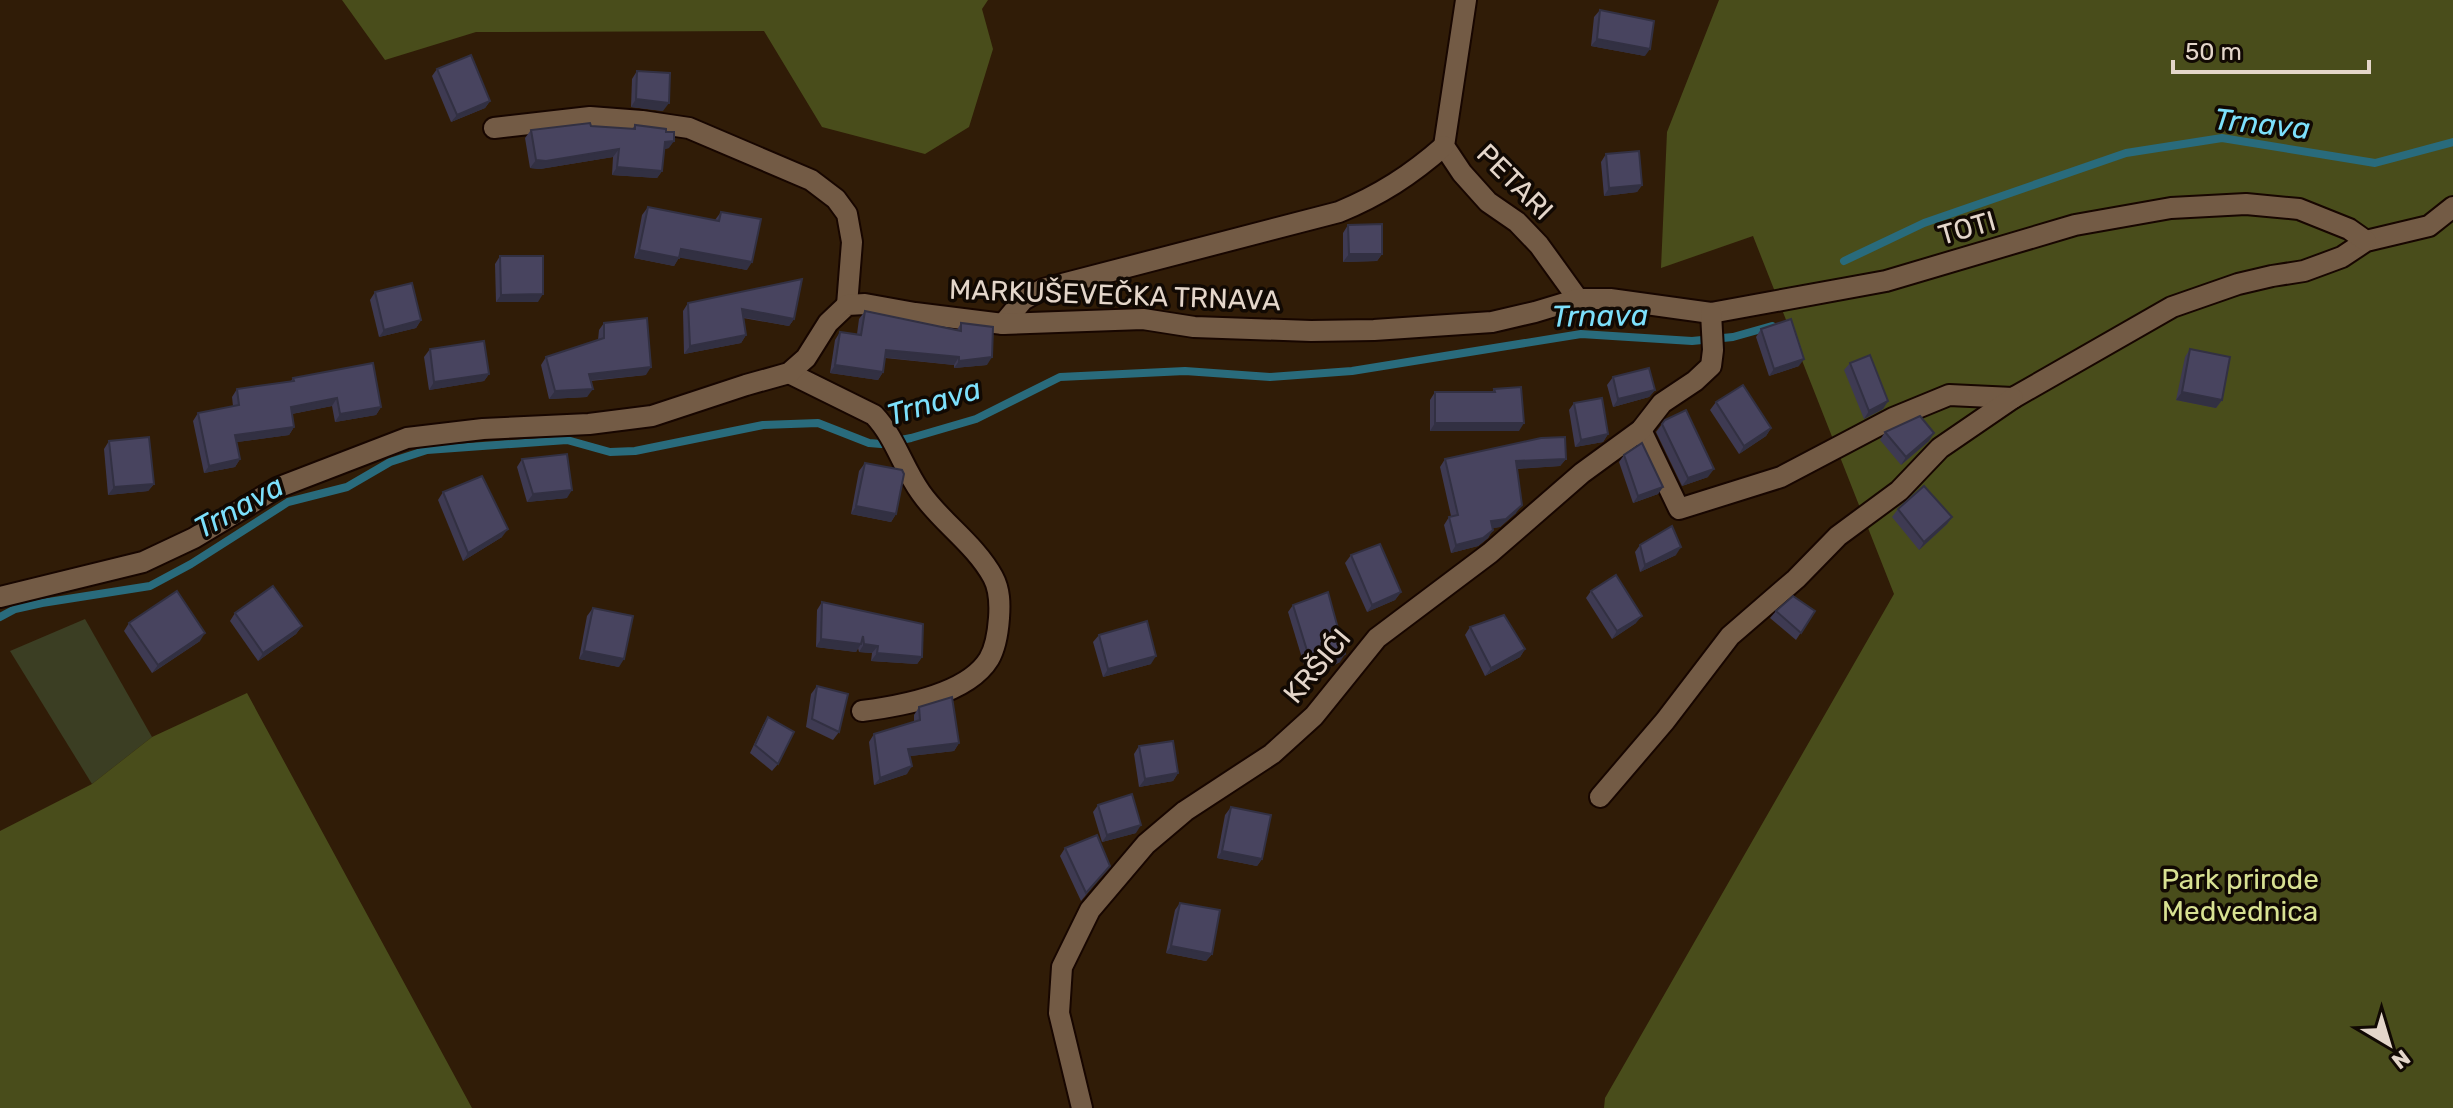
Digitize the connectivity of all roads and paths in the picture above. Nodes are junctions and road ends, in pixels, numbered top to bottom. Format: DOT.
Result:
graph roads {
  1 [pos="1466,0"];
  2 [pos="494,128"];
  3 [pos="1444,146"];
  4 [pos="2453,207"];
  5 [pos="2366,241"];
  6 [pos="1578,299"];
  7 [pos="847,305"];
  8 [pos="1003,324"];
  9 [pos="1712,332"];
  10 [pos="789,373"];
  11 [pos="2013,398"];
  12 [pos="1641,430"];
  13 [pos="0,597"];
  14 [pos="862,711"];
  15 [pos="1600,797"];
  16 [pos="1082,1108"];
  1 -- 3 [label="street, PETARI"];
  2 -- 7 [label="street"];
  3 -- 6 [label="street, PETARI"];
  3 -- 8 [label="street"];
  4 -- 5 [label="street"];
  5 -- 9 [label="street, TOTI"];
  5 -- 11 [label="street"];
  6 -- 8 [label="street, MARKUŠEVEČKA TRNAVA"];
  6 -- 9 [label="street, TOTI"];
  7 -- 8 [label="street, MARKUŠEVEČKA TRNAVA"];
  7 -- 10 [label="street"];
  9 -- 12 [label="street, KRŠIĆI"];
  10 -- 13 [label="street"];
  10 -- 14 [label="street"];
  11 -- 12 [label="street"];
  11 -- 15 [label="street"];
  12 -- 16 [label="street, KRŠIĆI"];
}
